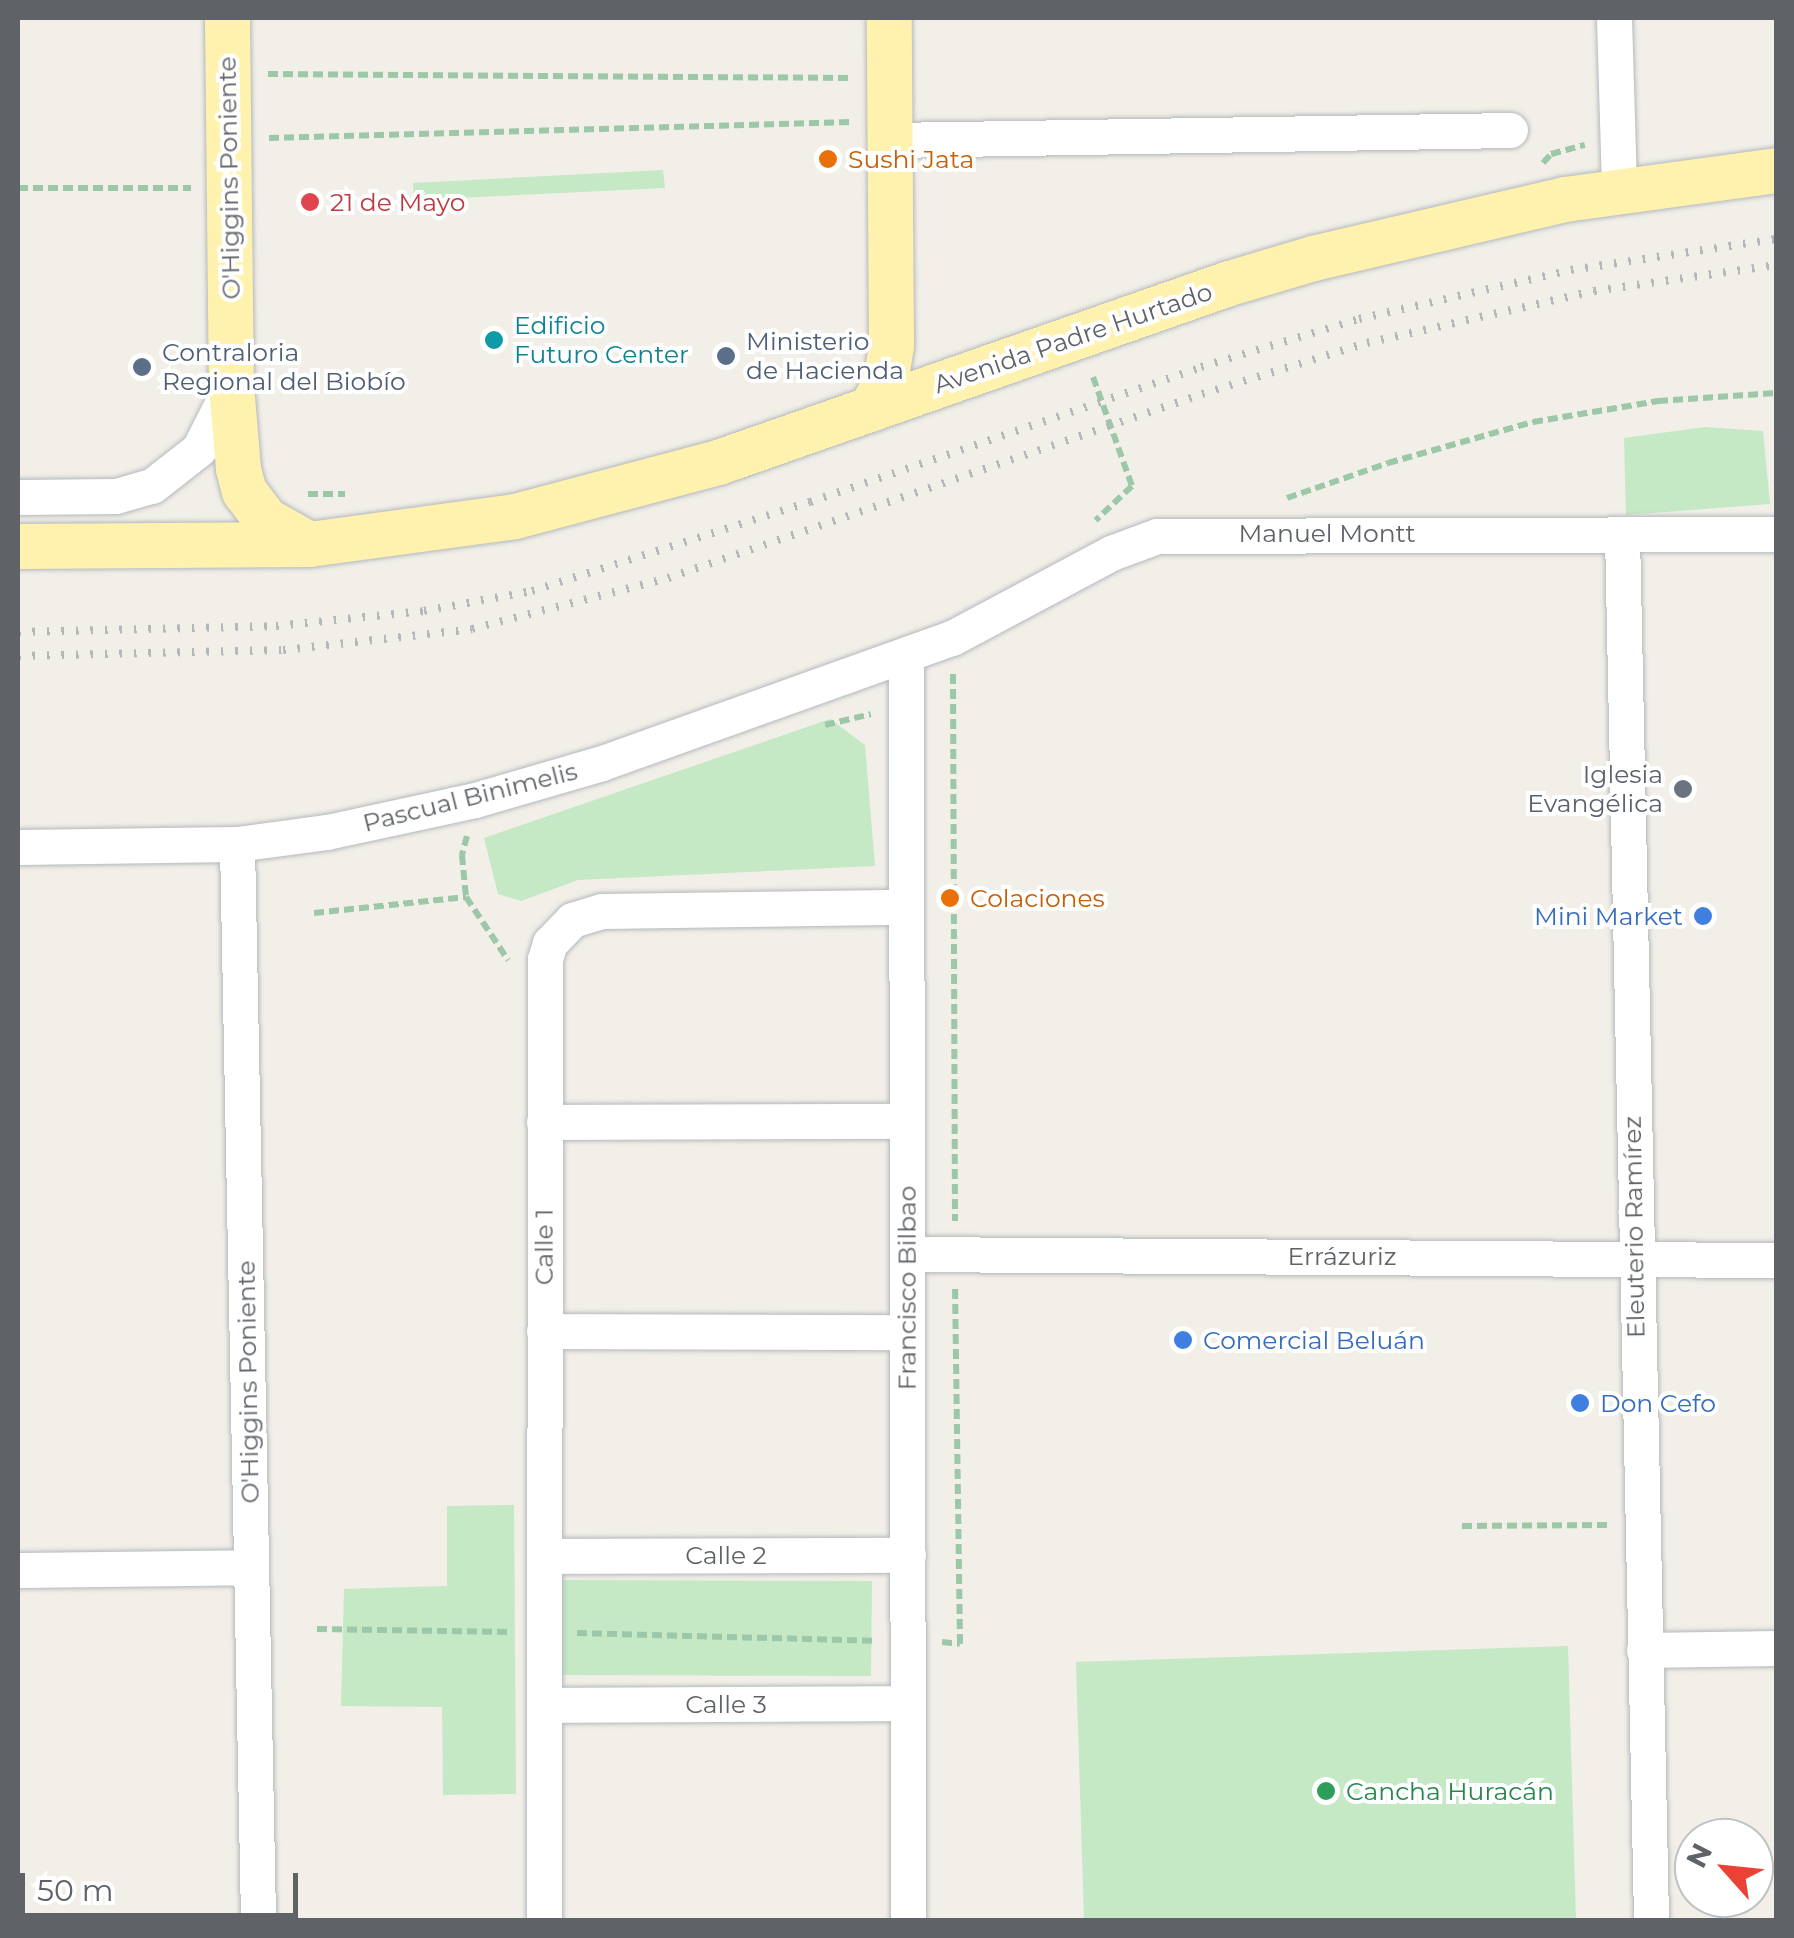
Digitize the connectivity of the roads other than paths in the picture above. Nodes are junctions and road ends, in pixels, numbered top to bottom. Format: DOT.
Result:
graph roads {
  1 [pos="226,18"];
  2 [pos="889,18"];
  3 [pos="1614,18"];
  4 [pos="890,113"];
  5 [pos="1510,130"];
  6 [pos="1776,170"];
  7 [pos="1619,190"];
  8 [pos="231,385"];
  9 [pos="870,409"];
  10 [pos="18,497"];
  11 [pos="1622,534"];
  12 [pos="1776,534"];
  13 [pos="309,544"];
  14 [pos="18,546"];
  15 [pos="906,656"];
  16 [pos="237,844"];
  17 [pos="18,847"];
  18 [pos="906,907"];
  19 [pos="906,1121"];
  20 [pos="544,1122"];
  21 [pos="907,1254"];
  22 [pos="1634,1256"];
  23 [pos="1776,1260"];
  24 [pos="544,1331"];
  25 [pos="908,1332"];
  26 [pos="908,1555"];
  27 [pos="544,1556"];
  28 [pos="252,1567"];
  29 [pos="18,1570"];
  30 [pos="1776,1648"];
  31 [pos="1644,1650"];
  32 [pos="908,1703"];
  33 [pos="544,1704"];
  34 [pos="258,1920"];
  35 [pos="544,1920"];
  36 [pos="908,1920"];
  37 [pos="1651,1920"];
  1 -- 8 [label="main road, O'Higgins Poniente"];
  2 -- 4 [label="main road"];
  3 -- 7 [label="street"];
  4 -- 5 [label="street"];
  4 -- 9 [label="main road"];
  6 -- 7 [label="main road, Avenida Padre Hurtado"];
  7 -- 9 [label="main road, Avenida Padre Hurtado"];
  8 -- 10 [label="street"];
  8 -- 13 [label="main road, O'Higgins Poniente"];
  9 -- 13 [label="main road, Avenida Padre Hurtado"];
  11 -- 12 [label="street, Manuel Montt"];
  11 -- 15 [label="street, Manuel Montt"];
  11 -- 22 [label="street, Eleuterio Ramírez"];
  13 -- 14 [label="main road, Avenida Padre Hurtado"];
  15 -- 16 [label="street, Pascual Binimelis"];
  15 -- 18 [label="street, Francisco Bilbao"];
  16 -- 17 [label="street, Pascual Binimelis"];
  16 -- 28 [label="street, O'Higgins Poniente"];
  18 -- 19 [label="street, Francisco Bilbao"];
  18 -- 20 [label="street, Calle 1"];
  19 -- 20 [label="street"];
  19 -- 21 [label="street, Francisco Bilbao"];
  20 -- 24 [label="street, Calle 1"];
  21 -- 22 [label="street, Errázuriz"];
  21 -- 25 [label="street, Francisco Bilbao"];
  22 -- 23 [label="street, Errázuriz"];
  22 -- 31 [label="street, Eleuterio Ramírez"];
  24 -- 25 [label="street"];
  24 -- 27 [label="street, Calle 1"];
  25 -- 26 [label="street, Francisco Bilbao"];
  26 -- 27 [label="street, Calle 2"];
  26 -- 32 [label="street, Francisco Bilbao"];
  27 -- 33 [label="street, Calle 1"];
  28 -- 29 [label="street"];
  28 -- 34 [label="street, O'Higgins Poniente"];
  30 -- 31 [label="street"];
  31 -- 37 [label="street, Eleuterio Ramírez"];
  32 -- 33 [label="street, Calle 3"];
  32 -- 36 [label="street, Francisco Bilbao"];
  33 -- 35 [label="street, Calle 1"];
}
